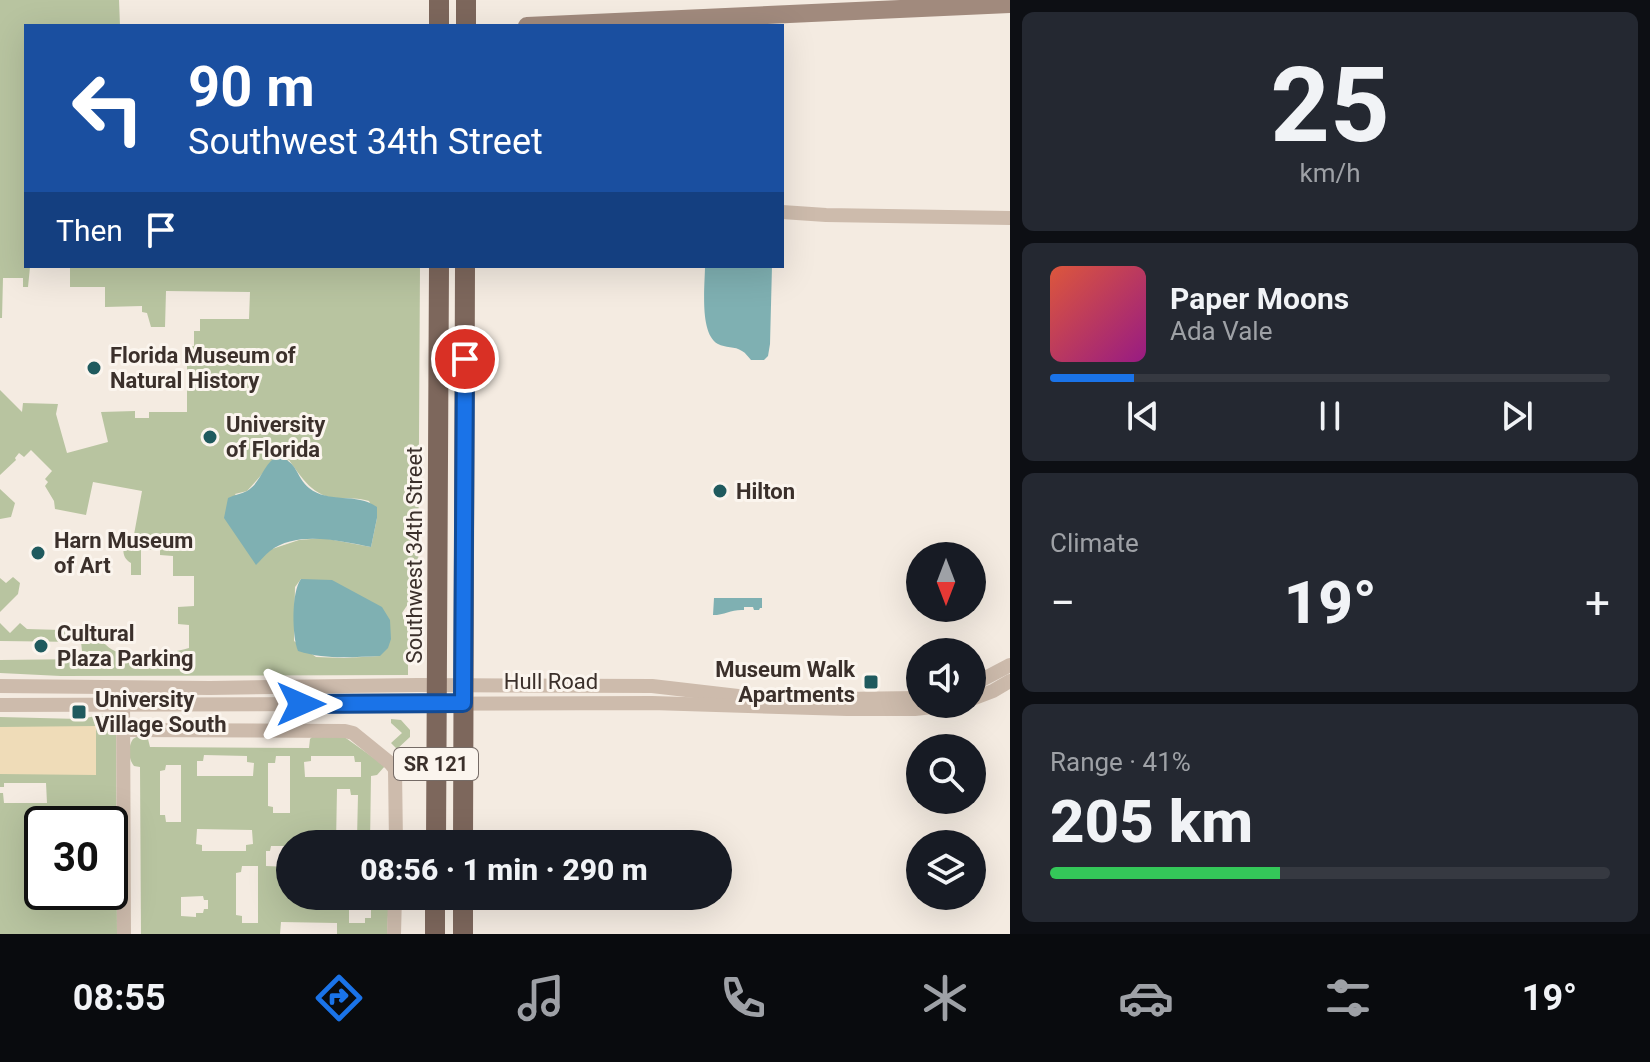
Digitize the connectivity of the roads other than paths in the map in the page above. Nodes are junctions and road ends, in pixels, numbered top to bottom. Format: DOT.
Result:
graph roads {
  1 [pos="439,0"];
  2 [pos="466,0"];
  3 [pos="1010,4"];
  4 [pos="439,24"];
  5 [pos="466,24"];
  6 [pos="571,24"];
  7 [pos="784,212"];
  8 [pos="1010,218"];
  9 [pos="439,268"];
  10 [pos="465,268"];
  11 [pos="1010,665"];
  12 [pos="986,678"];
  13 [pos="1010,681"];
  14 [pos="0,686"];
  15 [pos="123,688"];
  16 [pos="986,692"];
  17 [pos="437,694"];
  18 [pos="463,694"];
  19 [pos="906,698"];
  20 [pos="0,705"];
  21 [pos="123,705"];
  22 [pos="906,709"];
  23 [pos="123,730"];
  24 [pos="396,830"];
  25 [pos="436,830"];
  26 [pos="463,830"];
  27 [pos="395,910"];
  28 [pos="435,910"];
  29 [pos="463,910"];
  30 [pos="124,934"];
  31 [pos="394,934"];
  32 [pos="435,934"];
  33 [pos="463,934"];
  1 -- 4 [label="main road"];
  2 -- 5 [label="main road"];
  3 -- 6 [label="main road"];
  7 -- 8 [label="street"];
  9 -- 17 [label="main road, Southwest 34th Street / SR 121"];
  10 -- 18 [label="main road, SR 121"];
  11 -- 12 [label="street"];
  13 -- 16 [label="street"];
  14 -- 15 [label="street, Hull Road"];
  15 -- 17 [label="street, Hull Road"];
  15 -- 21 [label="street"];
  17 -- 18 [label="street, Hull Road"];
  17 -- 21 [label="street, Hull Road"];
  17 -- 25 [label="main road, Southwest 34th Street / SR 121"];
  18 -- 19 [label="street, Hull Road"];
  18 -- 22 [label="street, Hull Road"];
  18 -- 26 [label="main road, SR 121"];
  20 -- 21 [label="street, Hull Road"];
  21 -- 23 [label="street"];
  23 -- 24 [label="street"];
  23 -- 30 [label="street"];
  27 -- 31 [label="street"];
  28 -- 32 [label="main road"];
  29 -- 33 [label="main road"];
}
